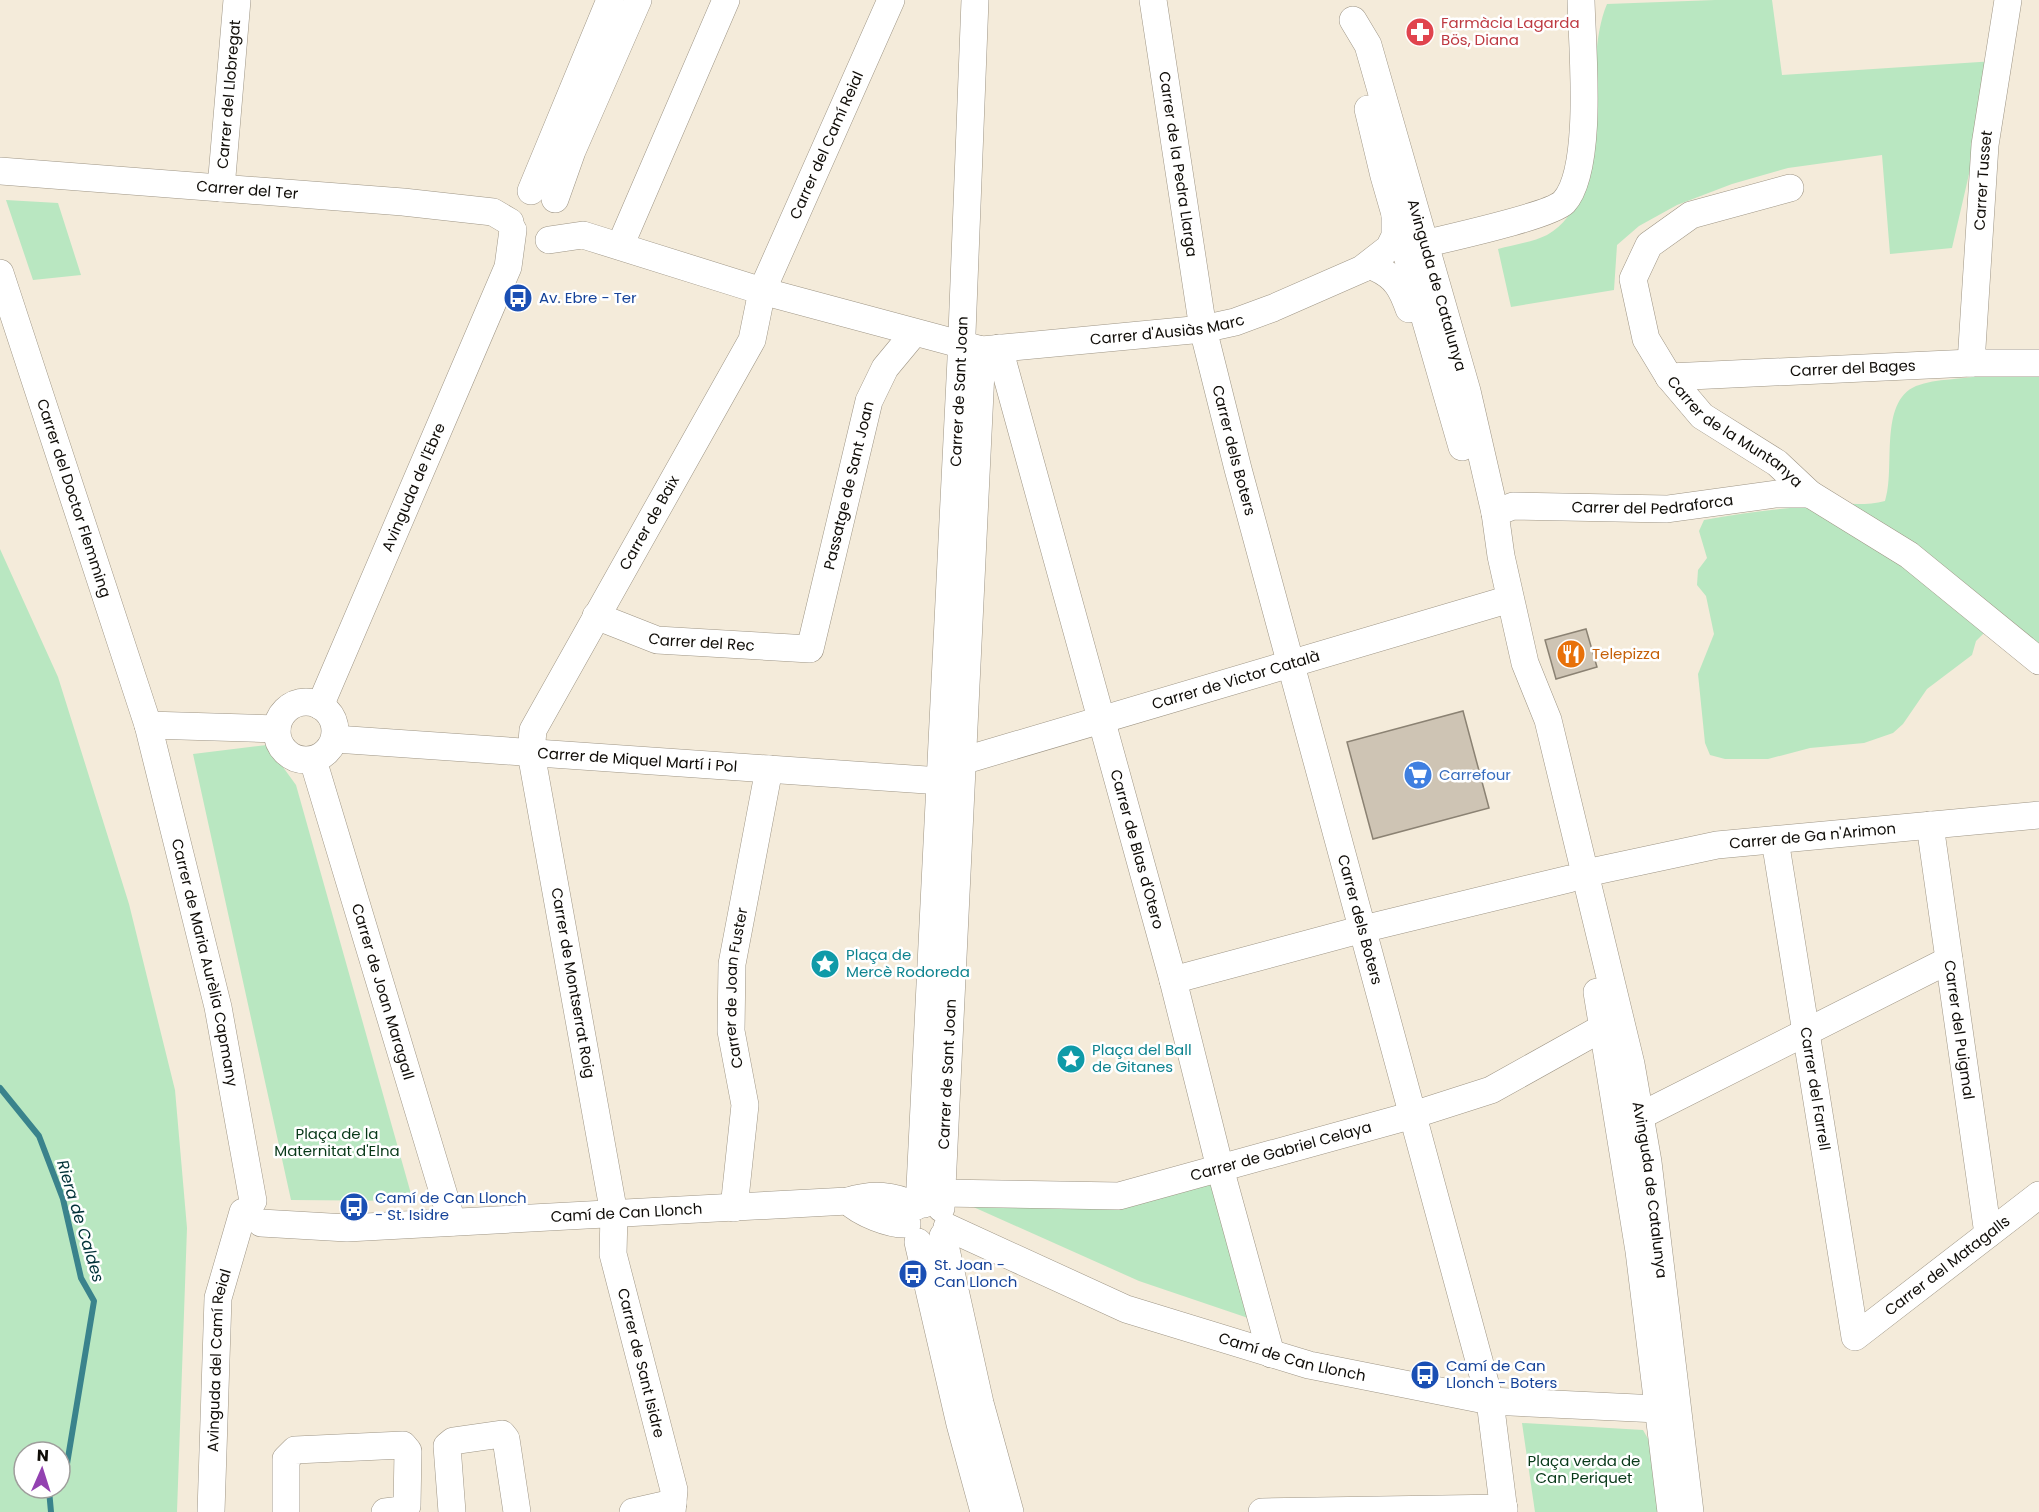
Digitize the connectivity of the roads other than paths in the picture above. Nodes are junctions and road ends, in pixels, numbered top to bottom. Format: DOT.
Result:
graph roads {
  1 [pos="237,0"];
  2 [pos="610,0"];
  3 [pos="638,0"];
  4 [pos="726,0"];
  5 [pos="891,0"];
  6 [pos="975,0"];
  7 [pos="1153,0"];
  8 [pos="1581,0"];
  9 [pos="2008,0"];
  10 [pos="1351,10"];
  11 [pos="0,171"];
  12 [pos="220,188"];
  13 [pos="1790,189"];
  14 [pos="1395,216"];
  15 [pos="529,217"];
  16 [pos="620,246"];
  17 [pos="1415,248"];
  18 [pos="1369,268"];
  19 [pos="0,273"];
  20 [pos="762,291"];
  21 [pos="1203,329"];
  22 [pos="914,333"];
  23 [pos="1429,333"];
  24 [pos="981,348"];
  25 [pos="1971,363"];
  26 [pos="2039,363"];
  27 [pos="1669,377"];
  28 [pos="1450,406"];
  29 [pos="1810,494"];
  30 [pos="1495,513"];
  31 [pos="1501,556"];
  32 [pos="1510,599"];
  33 [pos="596,616"];
  34 [pos="810,649"];
  35 [pos="2039,661"];
  36 [pos="1291,662"];
  37 [pos="1524,663"];
  38 [pos="320,706"];
  39 [pos="1102,719"];
  40 [pos="148,725"];
  41 [pos="277,729"];
  42 [pos="335,739"];
  43 [pos="531,753"];
  44 [pos="313,760"];
  45 [pos="962,761"];
  46 [pos="769,769"];
  47 [pos="941,782"];
  48 [pos="2039,815"];
  49 [pos="1930,825"];
  50 [pos="1775,840"];
  51 [pos="1578,876"];
  52 [pos="1363,928"];
  53 [pos="1949,960"];
  54 [pos="1173,980"];
  55 [pos="1604,1027"];
  56 [pos="1804,1034"];
  57 [pos="1413,1115"];
  58 [pos="1640,1116"];
  59 [pos="1647,1162"];
  60 [pos="1220,1168"];
  61 [pos="2039,1195"];
  62 [pos="734,1208"];
  63 [pos="252,1212"];
  64 [pos="614,1214"];
  65 [pos="930,1217"];
  66 [pos="452,1222"];
  67 [pos="1988,1234"];
  68 [pos="1856,1337"];
  69 [pos="1271,1354"];
  70 [pos="1490,1401"];
  71 [pos="1658,1409"];
  72 [pos="672,1508"];
  73 [pos="1504,1510"];
  74 [pos="211,1512"];
  75 [pos="286,1512"];
  76 [pos="385,1512"];
  77 [pos="452,1512"];
  78 [pos="517,1512"];
  79 [pos="633,1512"];
  80 [pos="984,1512"];
  81 [pos="1010,1512"];
  82 [pos="1263,1512"];
  83 [pos="1671,1512"];
  84 [pos="1679,1512"];
  85 [pos="1690,1512"];
  1 -- 12 [label="street, Carrer del Llobregat"];
  2 -- 15 [label="street, Avinguda de l'Ebre"];
  3 -- 15 [label="street, Avinguda de l'Ebre"];
  4 -- 16 [label="street"];
  5 -- 20 [label="street, Carrer del Camí Reial"];
  6 -- 24 [label="street, Carrer de Sant Joan"];
  7 -- 21 [label="street, Carrer de la Pedra Llarga"];
  8 -- 17 [label="street"];
  9 -- 25 [label="street, Carrer Tusset"];
  10 -- 14 [label="street, Avinguda de Catalunya"];
  10 -- 17 [label="street, Avinguda de Catalunya"];
  11 -- 12 [label="street, Carrer del Ter"];
  12 -- 15 [label="street, Carrer del Ter"];
  13 -- 27 [label="street, Carrer de la Muntanya"];
  14 -- 17 [label="street, Avinguda de Catalunya"];
  14 -- 18 [label="street"];
  15 -- 16 [label="street"];
  15 -- 38 [label="street, Avinguda de l'Ebre"];
  16 -- 20 [label="street"];
  17 -- 18 [label="street"];
  17 -- 23 [label="street, Avinguda de Catalunya"];
  17 -- 28 [label="street"];
  17 -- 30 [label="street, Avinguda de Catalunya"];
  18 -- 21 [label="street, Carrer d'Ausiàs Marc"];
  18 -- 23 [label="street"];
  19 -- 40 [label="street, Carrer del Doctor Flemming"];
  20 -- 22 [label="street"];
  20 -- 33 [label="street, Carrer de Baix"];
  21 -- 24 [label="street, Carrer d'Ausiàs Marc"];
  21 -- 36 [label="street, Carrer dels Boters"];
  22 -- 24 [label="street"];
  22 -- 34 [label="street, Passatge de Sant Joan"];
  23 -- 28 [label="street, Avinguda de Catalunya"];
  24 -- 39 [label="street, Carrer de Blas d'Otero"];
  24 -- 45 [label="street, Carrer de Sant Joan"];
  24 -- 47 [label="street, Carrer de Sant Joan"];
  25 -- 26 [label="street, Carrer del Bages"];
  25 -- 27 [label="street, Carrer del Bages"];
  27 -- 29 [label="street, Carrer de la Muntanya"];
  28 -- 31 [label="street, Avinguda de Catalunya"];
  29 -- 30 [label="street, Carrer del Pedraforca"];
  29 -- 35 [label="street, Carrer de la Muntanya"];
  30 -- 31 [label="street, Avinguda de Catalunya"];
  31 -- 32 [label="street, Avinguda de Catalunya"];
  32 -- 36 [label="street, Carrer de Victor Català"];
  32 -- 37 [label="street, Avinguda de Catalunya"];
  33 -- 34 [label="street, Carrer del Rec"];
  33 -- 43 [label="street, Carrer de Baix"];
  36 -- 39 [label="street, Carrer de Victor Català"];
  36 -- 52 [label="street, Carrer dels Boters"];
  37 -- 51 [label="street, Avinguda de Catalunya"];
  37 -- 51 [label="street, Avinguda de Catalunya"];
  38 -- 41 [label="street"];
  38 -- 42 [label="street"];
  39 -- 45 [label="street, Carrer de Victor Català"];
  39 -- 54 [label="street, Carrer de Blas d'Otero"];
  40 -- 41 [label="street"];
  40 -- 63 [label="street, Carrer de Maria Aurèlia Capmany"];
  41 -- 44 [label="street"];
  42 -- 43 [label="street, Carrer de Miquel Martí i Pol"];
  42 -- 44 [label="street"];
  43 -- 46 [label="street, Carrer de Miquel Martí i Pol"];
  43 -- 64 [label="street, Carrer de Montserrat Roig"];
  44 -- 66 [label="street, Carrer de Joan Maragall"];
  45 -- 47 [label="street"];
  45 -- 65 [label="street, Carrer de Sant Joan"];
  46 -- 47 [label="street, Carrer de Miquel Martí i Pol"];
  46 -- 62 [label="street, Carrer de Joan Fuster"];
  47 -- 65 [label="street, Carrer de Sant Joan"];
  48 -- 49 [label="street, Carrer de Ga n'Arimon"];
  49 -- 50 [label="street, Carrer de Ga n'Arimon"];
  49 -- 53 [label="street, Carrer del Puigmal"];
  50 -- 51 [label="street, Carrer de Ga n'Arimon"];
  50 -- 56 [label="street, Carrer del Farrell"];
  51 -- 52 [label="street, Carrer de Ga n'Arimon"];
  51 -- 55 [label="street, Avinguda de Catalunya"];
  51 -- 58 [label="street, Avinguda de Catalunya"];
  52 -- 54 [label="street, Carrer de Ga n'Arimon"];
  52 -- 57 [label="street, Carrer dels Boters"];
  53 -- 56 [label="street"];
  53 -- 67 [label="street, Carrer del Puigmal"];
  54 -- 60 [label="street, Carrer de Blas d'Otero"];
  55 -- 57 [label="street, Carrer de Gabriel Celaya"];
  55 -- 71 [label="street, Avinguda de Catalunya"];
  56 -- 58 [label="street"];
  56 -- 68 [label="street, Carrer del Farrell"];
  57 -- 60 [label="street, Carrer de Gabriel Celaya"];
  57 -- 70 [label="street, Carrer dels Boters"];
  58 -- 59 [label="street, Avinguda de Catalunya"];
  59 -- 71 [label="street"];
  59 -- 85 [label="street, Avinguda de Catalunya"];
  60 -- 65 [label="street, Carrer de Gabriel Celaya"];
  60 -- 69 [label="street, Carrer de Blas d'Otero"];
  61 -- 67 [label="street, Carrer del Matagalls"];
  62 -- 64 [label="street, Camí de Can Llonch"];
  62 -- 65 [label="street, Camí de Can Llonch"];
  63 -- 66 [label="street, Camí de Can Llonch"];
  63 -- 74 [label="street, Avinguda del Camí Reial"];
  64 -- 66 [label="street, Camí de Can Llonch"];
  64 -- 72 [label="street, Carrer de Sant Isidre"];
  65 -- 69 [label="street, Camí de Can Llonch"];
  65 -- 80 [label="street, Carrer de Sant Joan"];
  65 -- 81 [label="street, Carrer de Sant Joan"];
  67 -- 68 [label="street, Carrer del Matagalls"];
  69 -- 70 [label="street, Camí de Can Llonch"];
  70 -- 71 [label="street, Camí de Can Llonch"];
  70 -- 73 [label="street, Carrer dels Boters"];
  71 -- 83 [label="street, Avinguda de Catalunya"];
  71 -- 84 [label="street"];
  72 -- 79 [label="street"];
  73 -- 82 [label="street"];
  75 -- 76 [label="street"];
  77 -- 78 [label="street"];
}
